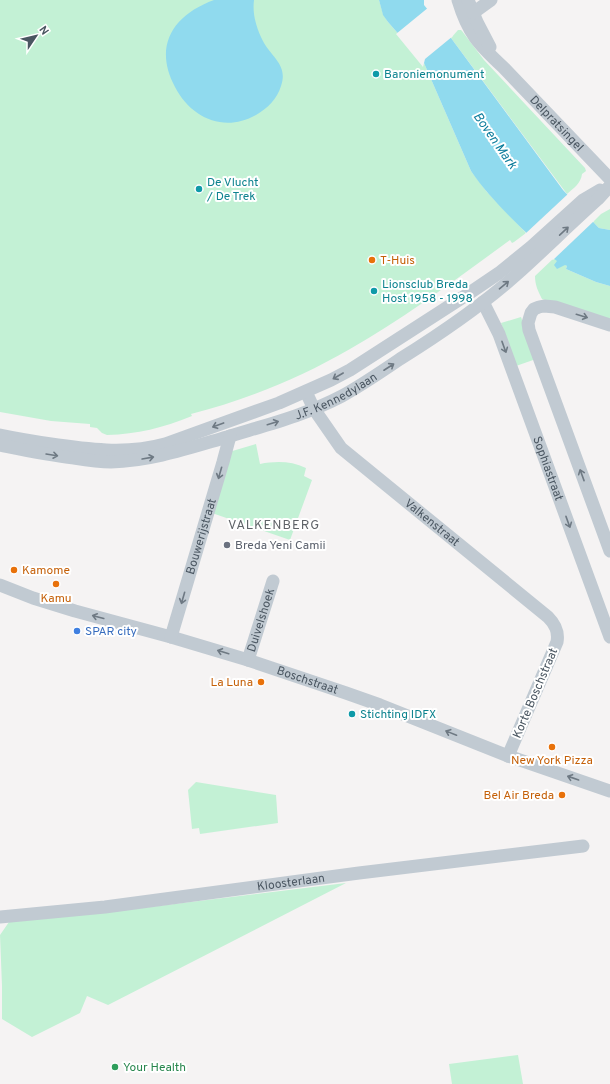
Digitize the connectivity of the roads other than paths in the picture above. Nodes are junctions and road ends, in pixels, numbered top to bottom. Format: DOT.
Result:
graph roads {
  1 [pos="491,0"];
  2 [pos="462,2"];
  3 [pos="473,13"];
  4 [pos="503,67"];
  5 [pos="610,179"];
  6 [pos="610,185"];
  7 [pos="535,251"];
  8 [pos="483,302"];
  9 [pos="610,324"];
  10 [pos="306,392"];
  11 [pos="314,409"];
  12 [pos="0,435"];
  13 [pos="230,436"];
  14 [pos="0,445"];
  15 [pos="610,552"];
  16 [pos="273,581"];
  17 [pos="0,585"];
  18 [pos="557,629"];
  19 [pos="609,633"];
  20 [pos="172,637"];
  21 [pos="248,660"];
  22 [pos="508,756"];
  23 [pos="610,791"];
  24 [pos="582,846"];
  25 [pos="0,917"];
  1 -- 3 [label="street"];
  2 -- 3 [label="street, Delpratsingel"];
  2 -- 4 [label="street, Delpratsingel"];
  3 -- 4 [label="street, Delpratsingel"];
  4 -- 5 [label="street, Delpratsingel"];
  6 -- 7 [label="street, J.F. Kennedylaan"];
  8 -- 7 [label="street, J.F. Kennedylaan, one-way"];
  7 -- 10 [label="street, J.F. Kennedylaan, one-way"];
  11 -- 8 [label="street, J.F. Kennedylaan, one-way"];
  8 -- 19 [label="street, Sophiastraat, one-way"];
  15 -- 9 [label="street, one-way"];
  10 -- 11 [label="street, Valkenstraat"];
  10 -- 12 [label="street, J.F. Kennedylaan, one-way"];
  13 -- 11 [label="street, J.F. Kennedylaan, one-way"];
  11 -- 18 [label="street, Valkenstraat"];
  14 -- 13 [label="street, J.F. Kennedylaan, one-way"];
  13 -- 20 [label="street, Bouwerijstraat, one-way"];
  16 -- 21 [label="street, Duivelshoek"];
  20 -- 17 [label="street, Boschstraat, one-way"];
  18 -- 22 [label="street, Korte Boschstraat"];
  21 -- 20 [label="street, Boschstraat, one-way"];
  22 -- 21 [label="street, Boschstraat, one-way"];
  23 -- 22 [label="street, Boschstraat, one-way"];
  24 -- 25 [label="street, Kloosterlaan"];
}
